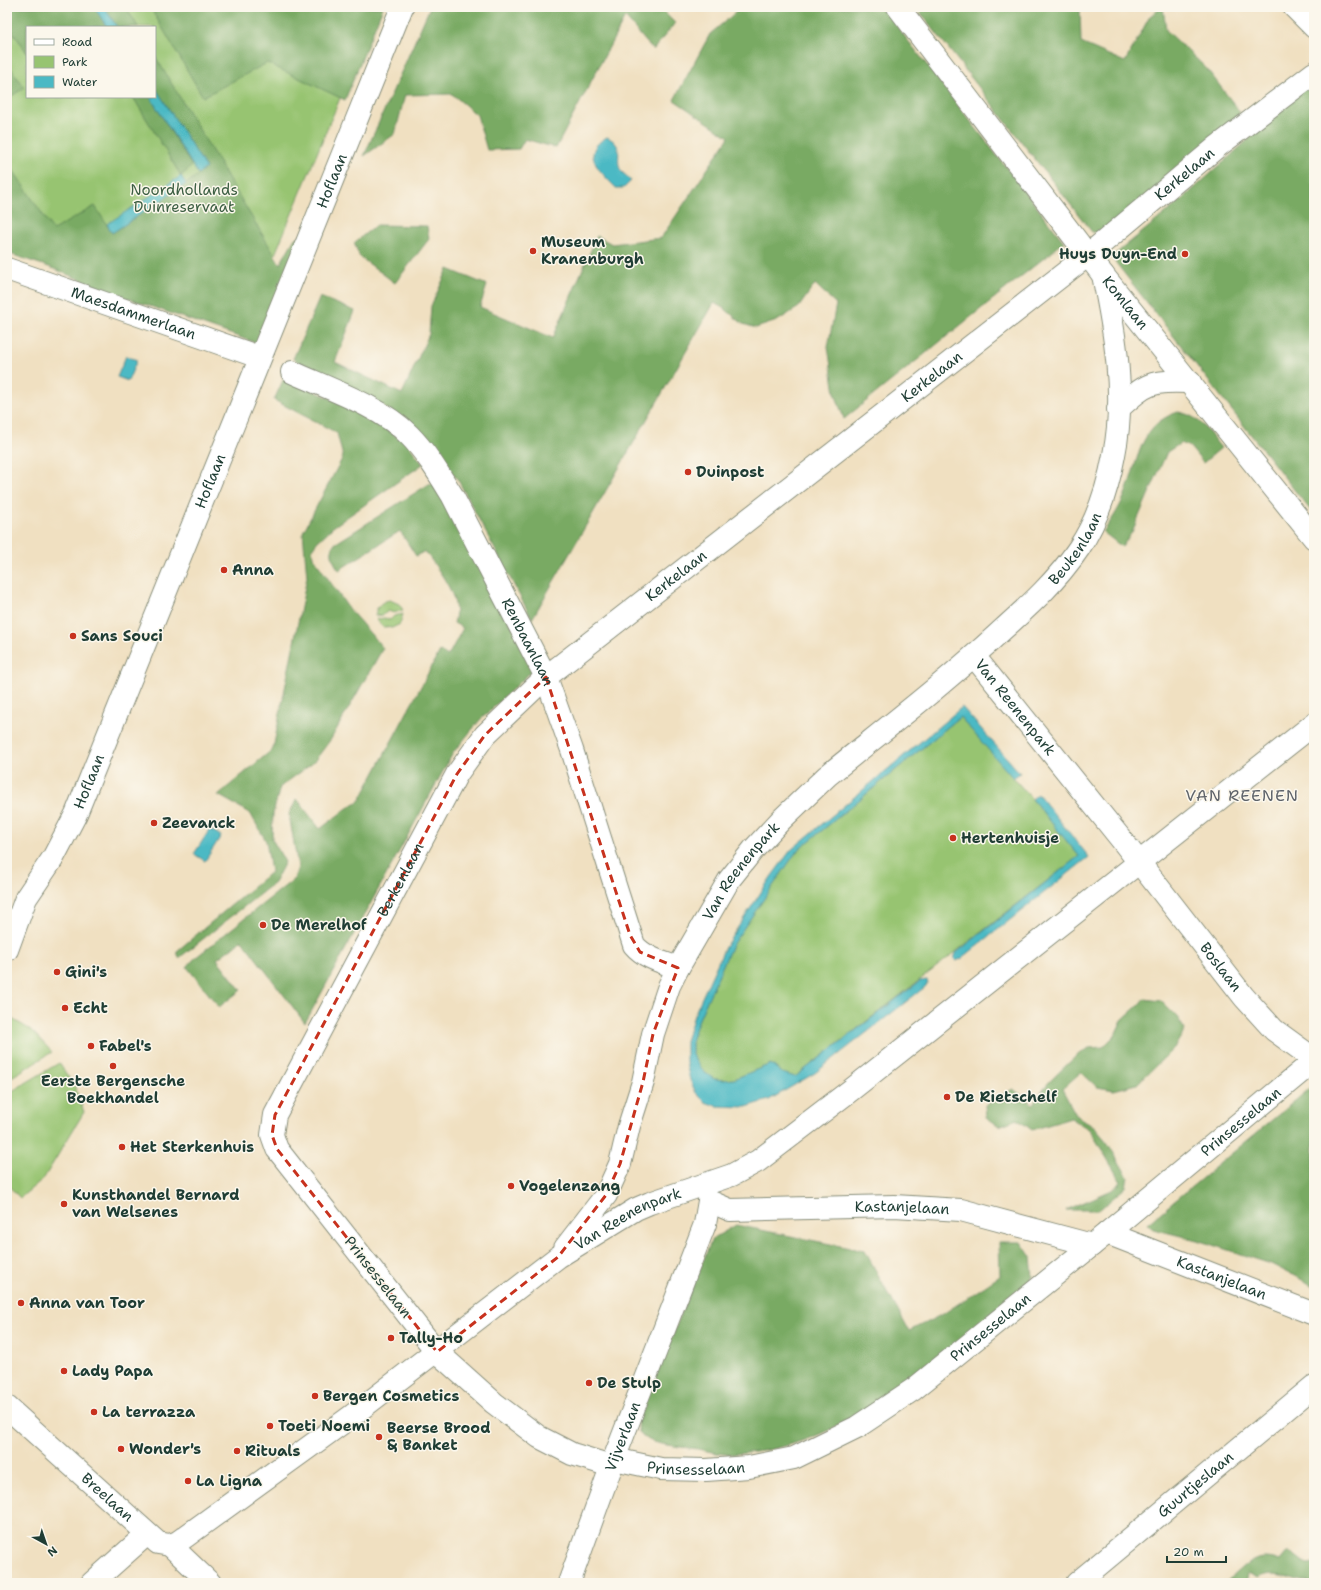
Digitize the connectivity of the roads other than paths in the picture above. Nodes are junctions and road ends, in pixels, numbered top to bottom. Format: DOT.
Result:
graph roads {
  1 [pos="402,7"];
  2 [pos="898,7"];
  3 [pos="1294,7"];
  4 [pos="1314,27"];
  5 [pos="1314,73"];
  6 [pos="1088,255"];
  7 [pos="7,269"];
  8 [pos="1103,275"];
  9 [pos="259,358"];
  10 [pos="292,372"];
  11 [pos="1190,382"];
  12 [pos="1118,409"];
  13 [pos="1314,538"];
  14 [pos="974,656"];
  15 [pos="546,677"];
  16 [pos="1314,724"];
  17 [pos="1139,863"];
  18 [pos="16,900"];
  19 [pos="8,944"];
  20 [pos="678,968"];
  21 [pos="1314,1060"];
  22 [pos="272,1125"];
  23 [pos="705,1194"];
  24 [pos="1100,1239"];
  25 [pos="558,1257"];
  26 [pos="1314,1314"];
  27 [pos="436,1352"];
  28 [pos="1314,1386"];
  29 [pos="7,1407"];
  30 [pos="613,1463"];
  31 [pos="147,1534"];
  32 [pos="170,1545"];
  33 [pos="92,1583"];
  34 [pos="210,1583"];
  35 [pos="569,1583"];
  36 [pos="1077,1583"];
  1 -- 9 [label="street, Hoflaan"];
  2 -- 6 [label="street, Komlaan"];
  3 -- 4 [label="street"];
  5 -- 6 [label="street, Kerkelaan"];
  6 -- 8 [label="street, Komlaan"];
  6 -- 15 [label="street, Kerkelaan"];
  7 -- 9 [label="street, Maesdammerlaan"];
  8 -- 11 [label="street, Komlaan"];
  8 -- 12 [label="street, Beukenlaan"];
  9 -- 18 [label="street, Hoflaan"];
  10 -- 15 [label="street, Renbaanlaan"];
  11 -- 12 [label="street"];
  11 -- 13 [label="street, Komlaan"];
  12 -- 14 [label="street, Beukenlaan"];
  14 -- 17 [label="street, Van Reenenpark"];
  14 -- 20 [label="street, Van Reenenpark"];
  15 -- 20 [label="street, Renbaanlaan"];
  15 -- 22 [label="street, Berkenlaan"];
  16 -- 17 [label="street"];
  17 -- 21 [label="street, Boslaan"];
  17 -- 23 [label="street, Van Reenenpark"];
  18 -- 19 [label="street, Hoflaan"];
  20 -- 25 [label="street, Van Reenenpark"];
  21 -- 24 [label="street, Prinsesselaan"];
  22 -- 27 [label="street, Prinsesselaan"];
  23 -- 24 [label="street, Kastanjelaan"];
  23 -- 25 [label="street, Van Reenenpark"];
  23 -- 30 [label="street, Vijverlaan"];
  24 -- 26 [label="street, Kastanjelaan"];
  24 -- 30 [label="street, Prinsesselaan"];
  25 -- 27 [label="street, Van Reenenpark"];
  27 -- 30 [label="street, Prinsesselaan"];
  27 -- 32 [label="street, Van Reenenpark"];
  28 -- 36 [label="street, Guurtjeslaan"];
  29 -- 31 [label="street, Breelaan"];
  30 -- 35 [label="street, Vijverlaan"];
  31 -- 32 [label="street, Breelaan"];
  31 -- 33 [label="street"];
  32 -- 34 [label="street, Breelaan"];
}
